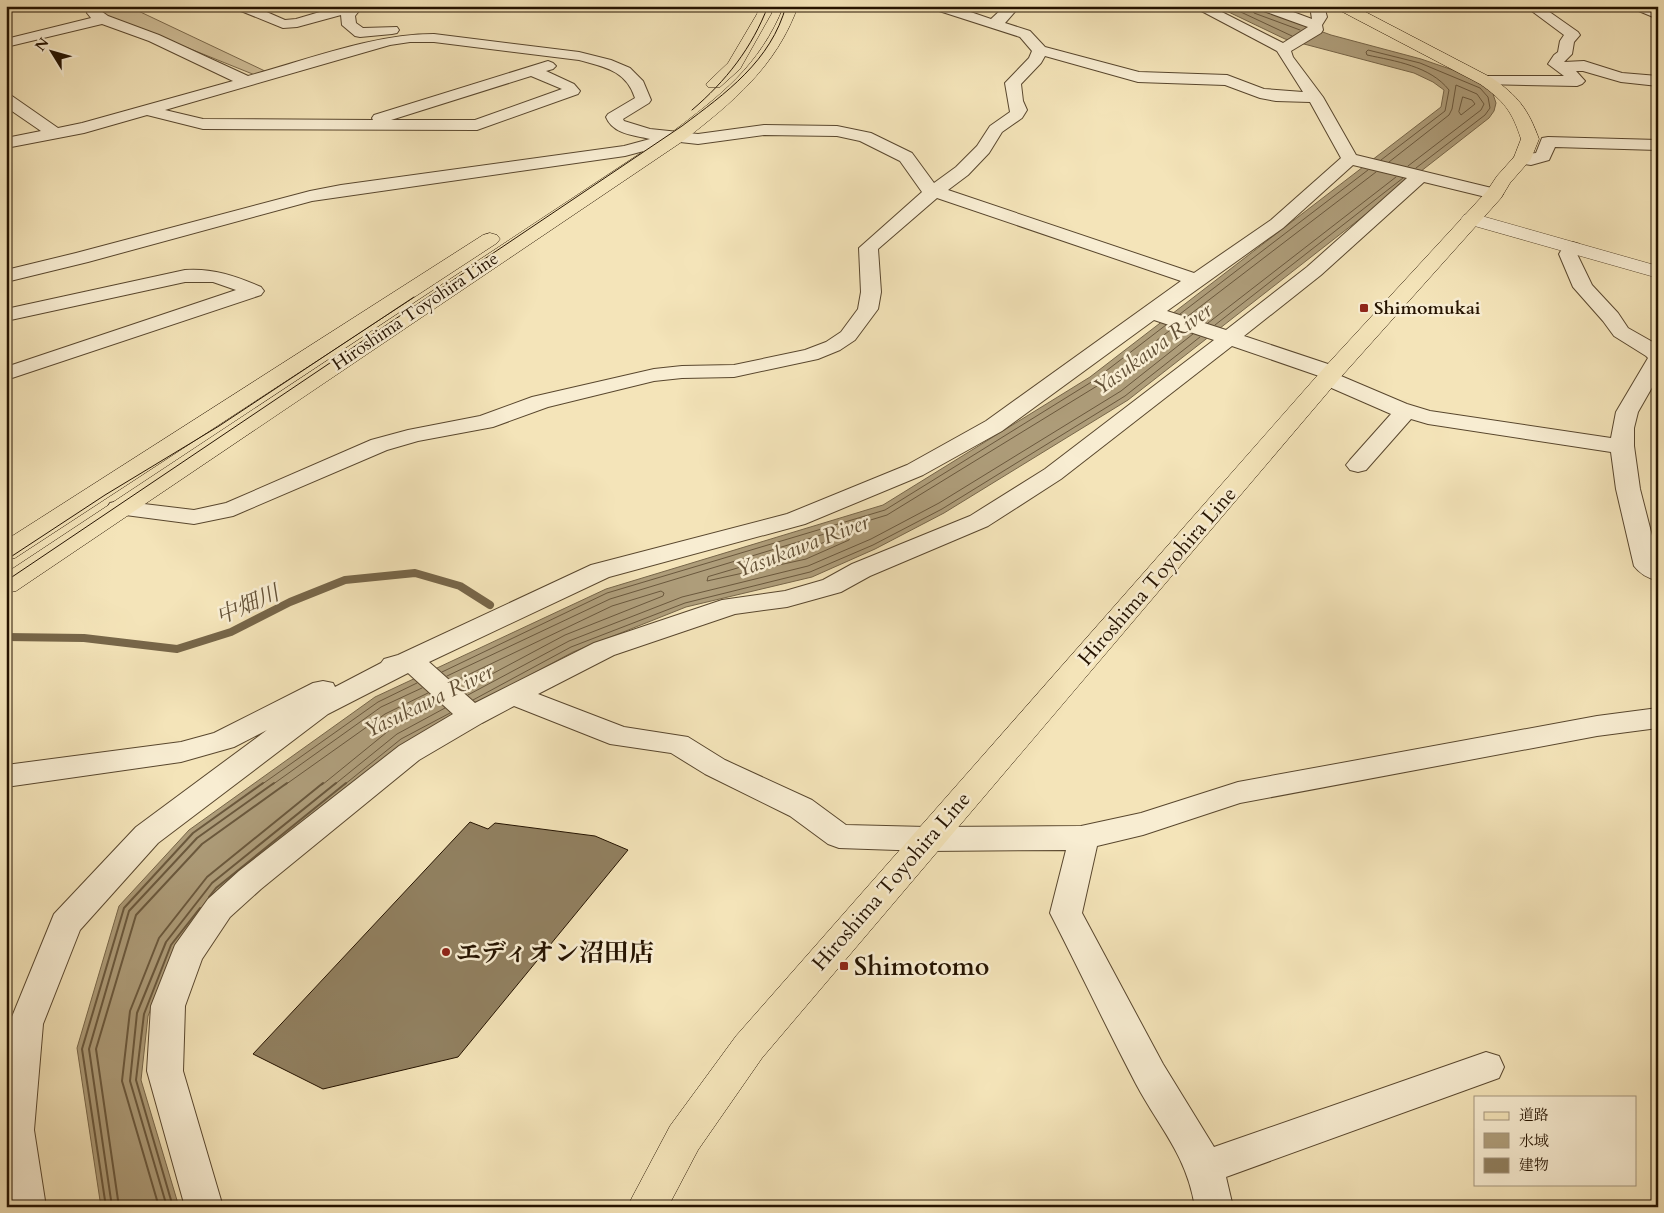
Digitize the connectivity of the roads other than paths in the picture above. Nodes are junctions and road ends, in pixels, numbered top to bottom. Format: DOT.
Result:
graph roads {
  1 [pos="93,6"];
  2 [pos="242,6"];
  3 [pos="356,6"];
  4 [pos="766,6"];
  5 [pos="791,6"];
  6 [pos="938,6"];
  7 [pos="1013,6"];
  8 [pos="1199,6"];
  9 [pos="1263,6"];
  10 [pos="1317,6"];
  11 [pos="1342,6"];
  12 [pos="1532,6"];
  13 [pos="1639,6"];
  14 [pos="1658,15"];
  15 [pos="103,19"];
  16 [pos="993,23"];
  17 [pos="1316,28"];
  18 [pos="458,41"];
  19 [pos="6,43"];
  20 [pos="1283,49"];
  21 [pos="1040,50"];
  22 [pos="580,56"];
  23 [pos="1565,68"];
  24 [pos="532,71"];
  25 [pos="1658,73"];
  26 [pos="1621,77"];
  27 [pos="1486,81"];
  28 [pos="1658,81"];
  29 [pos="248,82"];
  30 [pos="1316,97"];
  31 [pos="6,99"];
  32 [pos="148,111"];
  33 [pos="358,125"];
  34 [pos="54,133"];
  35 [pos="650,134"];
  36 [pos="677,137"];
  37 [pos="6,143"];
  38 [pos="1658,145"];
  39 [pos="625,150"];
  40 [pos="1522,158"];
  41 [pos="1353,160"];
  42 [pos="1417,176"];
  43 [pos="936,191"];
  44 [pos="1494,194"];
  45 [pos="1471,219"];
  46 [pos="1572,248"];
  47 [pos="1658,272"];
  48 [pos="6,276"];
  49 [pos="1196,280"];
  50 [pos="1155,314"];
  51 [pos="6,315"];
  52 [pos="1223,338"];
  53 [pos="1658,359"];
  54 [pos="6,374"];
  55 [pos="1330,376"];
  56 [pos="1406,411"];
  57 [pos="1623,447"];
  58 [pos="1358,465"];
  59 [pos="119,508"];
  60 [pos="6,552"];
  61 [pos="1658,573"];
  62 [pos="6,585"];
  63 [pos="412,663"];
  64 [pos="513,695"];
  65 [pos="468,713"];
  66 [pos="1658,718"];
  67 [pos="6,776"];
  68 [pos="1081,838"];
  69 [pos="926,839"];
  70 [pos="1486,1067"];
  71 [pos="1204,1168"];
  72 [pos="28,1207"];
  73 [pos="204,1207"];
  74 [pos="647,1207"];
  75 [pos="1214,1207"];
  1 -- 15 [label="street"];
  2 -- 3 [label="street"];
  3 -- 18 [label="street"];
  4 -- 35 [label="main road, Hiroshima Toyohira Line"];
  5 -- 36 [label="main road, Hiroshima Toyohira Line"];
  6 -- 16 [label="street"];
  7 -- 16 [label="street"];
  8 -- 20 [label="street"];
  9 -- 17 [label="street"];
  10 -- 17 [label="street"];
  11 -- 27 [label="main road, Hiroshima Toyohira Line"];
  12 -- 23 [label="street"];
  13 -- 14 [label="street"];
  15 -- 19 [label="street"];
  15 -- 29 [label="street"];
  16 -- 21 [label="street"];
  17 -- 20 [label="street"];
  18 -- 22 [label="street"];
  18 -- 29 [label="street"];
  20 -- 30 [label="street"];
  21 -- 30 [label="street"];
  21 -- 43 [label="street"];
  22 -- 24 [label="street"];
  22 -- 35 [label="street"];
  23 -- 26 [label="street"];
  23 -- 27 [label="street"];
  24 -- 33 [label="street"];
  24 -- 33 [label="street"];
  25 -- 26 [label="street"];
  26 -- 28 [label="street"];
  27 -- 40 [label="main road, Hiroshima Toyohira Line"];
  29 -- 32 [label="street"];
  30 -- 41 [label="street"];
  31 -- 34 [label="street"];
  32 -- 33 [label="street"];
  32 -- 34 [label="street"];
  34 -- 37 [label="street"];
  35 -- 36 [label="street"];
  35 -- 39 [label="main road, Hiroshima Toyohira Line"];
  36 -- 39 [label="street"];
  36 -- 43 [label="street"];
  36 -- 59 [label="main road, Hiroshima Toyohira Line"];
  38 -- 40 [label="street"];
  39 -- 48 [label="street"];
  39 -- 60 [label="main road, Hiroshima Toyohira Line"];
  40 -- 44 [label="main road, Hiroshima Toyohira Line"];
  41 -- 42 [label="street"];
  41 -- 49 [label="street"];
  42 -- 44 [label="street"];
  42 -- 52 [label="street"];
  43 -- 49 [label="street"];
  43 -- 59 [label="street"];
  44 -- 45 [label="main road, Hiroshima Toyohira Line"];
  45 -- 46 [label="street"];
  45 -- 55 [label="main road, Hiroshima Toyohira Line"];
  46 -- 47 [label="street"];
  46 -- 53 [label="street"];
  49 -- 50 [label="street"];
  50 -- 52 [label="street"];
  50 -- 63 [label="street"];
  51 -- 54 [label="street"];
  52 -- 55 [label="street"];
  52 -- 64 [label="street"];
  53 -- 57 [label="street"];
  55 -- 56 [label="street"];
  55 -- 69 [label="main road, Hiroshima Toyohira Line"];
  56 -- 57 [label="street"];
  56 -- 58 [label="street"];
  57 -- 61 [label="street"];
  59 -- 62 [label="main road, Hiroshima Toyohira Line"];
  63 -- 65 [label="street"];
  63 -- 67 [label="street"];
  63 -- 72 [label="street"];
  64 -- 65 [label="street"];
  64 -- 69 [label="street"];
  65 -- 73 [label="street"];
  66 -- 68 [label="street"];
  68 -- 69 [label="street"];
  68 -- 71 [label="street"];
  69 -- 74 [label="main road, Hiroshima Toyohira Line"];
  70 -- 71 [label="street"];
  71 -- 75 [label="street"];
}
